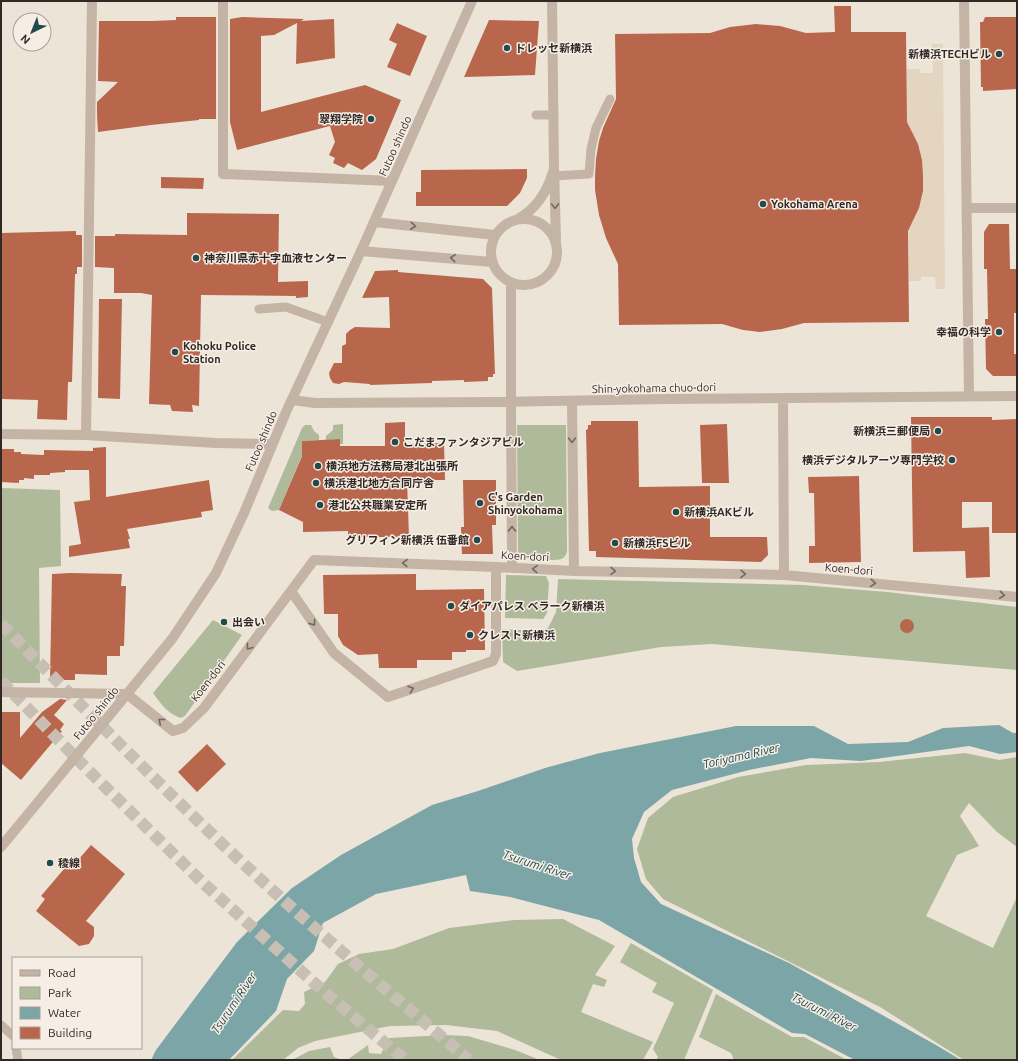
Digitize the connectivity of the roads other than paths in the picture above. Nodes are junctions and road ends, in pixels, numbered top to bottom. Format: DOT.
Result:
graph roads {
  1 [pos="92,1"];
  2 [pos="223,1"];
  3 [pos="472,1"];
  4 [pos="552,1"];
  5 [pos="964,1"];
  6 [pos="610,99"];
  7 [pos="536,114"];
  8 [pos="554,115"];
  9 [pos="554,173"];
  10 [pos="392,181"];
  11 [pos="967,208"];
  12 [pos="1017,208"];
  13 [pos="518,219"];
  14 [pos="374,222"];
  15 [pos="495,235"];
  16 [pos="556,245"];
  17 [pos="361,250"];
  18 [pos="492,262"];
  19 [pos="511,283"];
  20 [pos="259,309"];
  21 [pos="328,322"];
  22 [pos="969,396"];
  23 [pos="1017,396"];
  24 [pos="783,398"];
  25 [pos="292,400"];
  26 [pos="572,401"];
  27 [pos="511,402"];
  28 [pos="1,434"];
  29 [pos="86,435"];
  30 [pos="272,444"];
  31 [pos="496,566"];
  32 [pos="512,568"];
  33 [pos="574,570"];
  34 [pos="784,575"];
  35 [pos="291,591"];
  36 [pos="1017,597"];
  37 [pos="1,692"];
  38 [pos="127,694"];
  39 [pos="1,847"];
  40 [pos="1,1026"];
  41 [pos="12,1035"];
  42 [pos="16,1049"];
  43 [pos="18,1060"];
  1 -- 29 [label="street"];
  2 -- 10 [label="street"];
  3 -- 10 [label="street, Futoo shindo"];
  4 -- 8 [label="street"];
  5 -- 11 [label="street"];
  6 -- 9 [label="lane"];
  7 -- 8 [label="lane"];
  8 -- 9 [label="street"];
  9 -- 13 [label="street"];
  9 -- 16 [label="street, one-way"];
  10 -- 14 [label="street, Futoo shindo"];
  11 -- 12 [label="street"];
  11 -- 22 [label="street"];
  13 -- 15 [label="street"];
  13 -- 16 [label="street"];
  14 -- 15 [label="street, one-way"];
  14 -- 17 [label="street, Futoo shindo"];
  15 -- 18 [label="street"];
  16 -- 19 [label="street"];
  18 -- 17 [label="street, one-way"];
  17 -- 21 [label="street, Futoo shindo"];
  18 -- 19 [label="street"];
  19 -- 27 [label="street"];
  20 -- 21 [label="lane"];
  21 -- 25 [label="street, Futoo shindo"];
  22 -- 23 [label="street, Shin-yokohama chuo-dori"];
  22 -- 24 [label="street, Shin-yokohama chuo-dori"];
  24 -- 26 [label="street, Shin-yokohama chuo-dori"];
  24 -- 34 [label="street"];
  25 -- 27 [label="street, Shin-yokohama chuo-dori"];
  25 -- 30 [label="street, Futoo shindo"];
  26 -- 27 [label="street, Shin-yokohama chuo-dori"];
  26 -- 33 [label="street, one-way"];
  32 -- 27 [label="street, one-way"];
  28 -- 29 [label="street"];
  29 -- 30 [label="street"];
  30 -- 38 [label="street, Futoo shindo"];
  31 -- 32 [label="street, Koen-dori"];
  31 -- 35 [label="street, Koen-dori, one-way"];
  35 -- 31 [label="street, one-way"];
  33 -- 32 [label="street, Koen-dori, one-way"];
  33 -- 34 [label="street, Koen-dori, one-way"];
  34 -- 36 [label="street, Koen-dori, one-way"];
  35 -- 38 [label="street, Koen-dori, one-way"];
  37 -- 38 [label="street"];
  38 -- 39 [label="street, Futoo shindo"];
  40 -- 41 [label="lane"];
  42 -- 43 [label="lane"];
}
